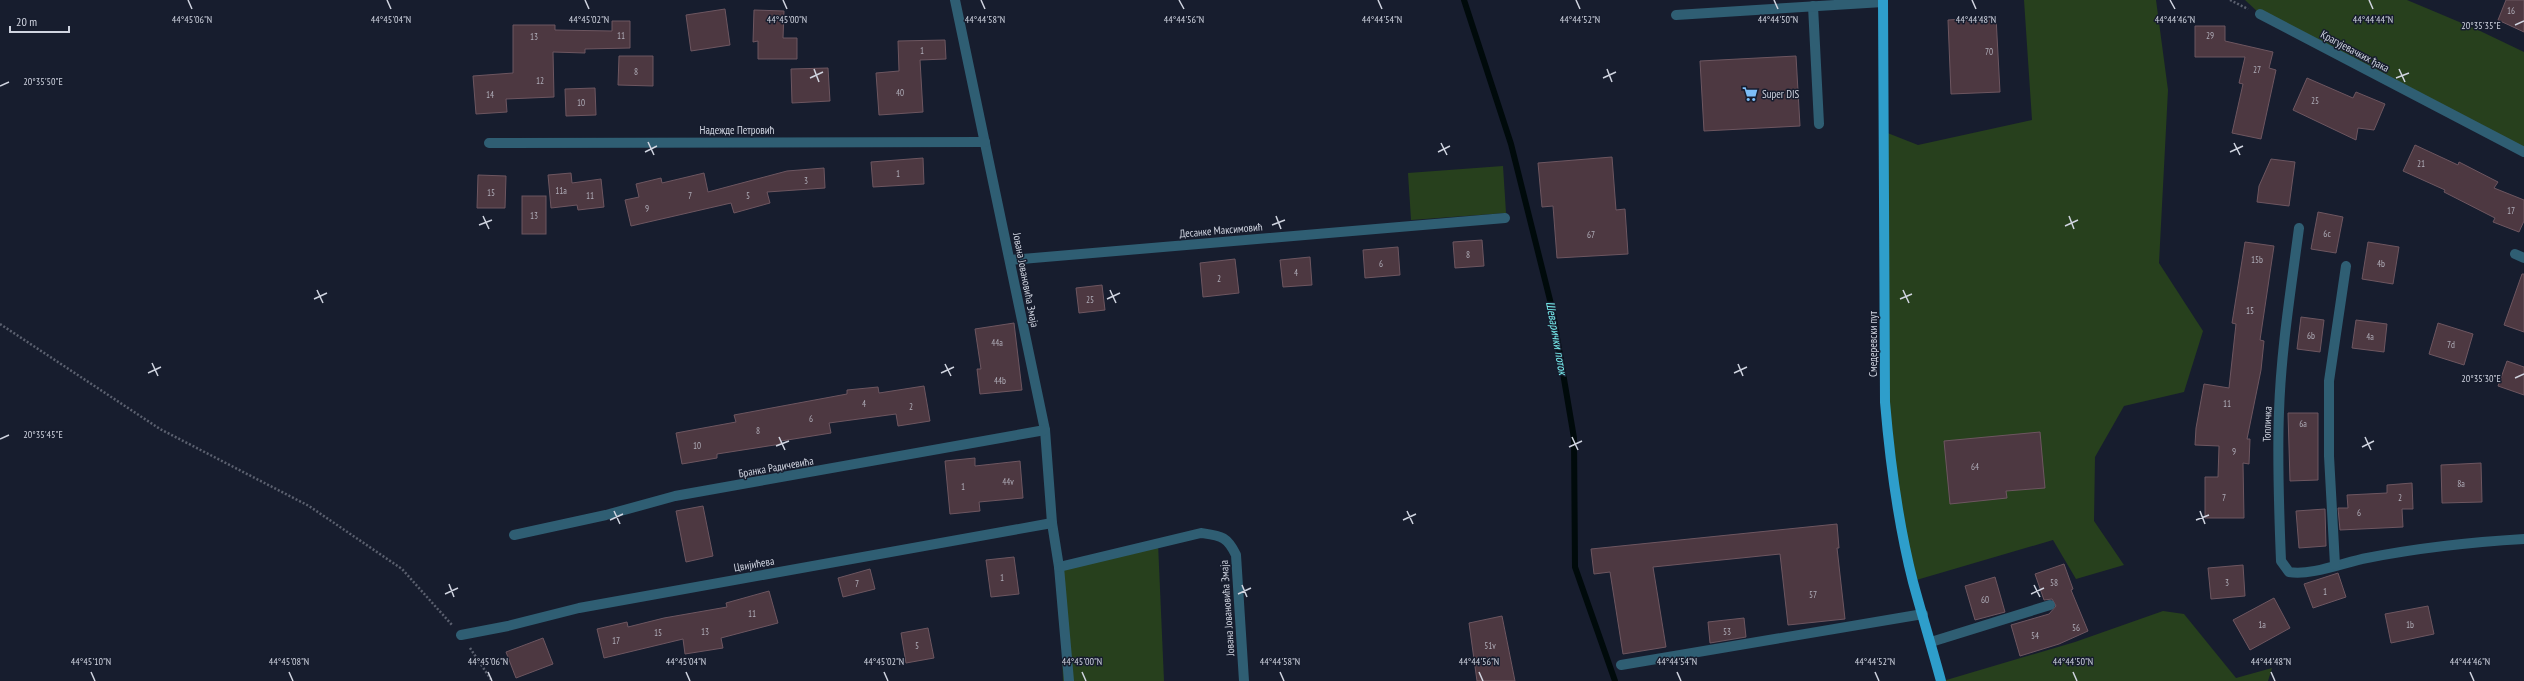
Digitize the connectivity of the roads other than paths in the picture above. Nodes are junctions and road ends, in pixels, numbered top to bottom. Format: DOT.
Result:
graph roads {
  1 [pos="955,0"];
  2 [pos="1884,1"];
  3 [pos="1813,6"];
  4 [pos="2260,14"];
  5 [pos="1676,15"];
  6 [pos="1819,124"];
  7 [pos="985,142"];
  8 [pos="490,143"];
  9 [pos="2524,152"];
  10 [pos="1505,218"];
  11 [pos="2299,228"];
  12 [pos="1010,260"];
  13 [pos="2346,266"];
  14 [pos="1045,430"];
  15 [pos="1052,523"];
  16 [pos="514,535"];
  17 [pos="2524,539"];
  18 [pos="2335,565"];
  19 [pos="1059,566"];
  20 [pos="2050,605"];
  21 [pos="1923,614"];
  22 [pos="461,635"];
  23 [pos="1931,642"];
  24 [pos="1621,664"];
  25 [pos="1069,681"];
  26 [pos="1244,681"];
  27 [pos="1942,681"];
  1 -- 7 [label="street, Јована Јовановића Змаја"];
  2 -- 3 [label="street"];
  2 -- 21 [label="main road, Смедеревски пут"];
  3 -- 5 [label="street"];
  3 -- 6 [label="street"];
  4 -- 9 [label="street, Крагујевачких ђака"];
  7 -- 8 [label="street, Надежде Петровић"];
  7 -- 12 [label="street, Јована Јовановића Змаја"];
  10 -- 12 [label="street, Десанке Максимовић"];
  11 -- 18 [label="street, Топличка"];
  12 -- 14 [label="street, Јована Јовановића Змаја"];
  13 -- 18 [label="street"];
  14 -- 15 [label="street, Јована Јовановића Змаја"];
  14 -- 16 [label="street, Бранка Радичевића"];
  15 -- 19 [label="street, Јована Јовановића Змаја"];
  15 -- 22 [label="street, Цвијићева"];
  17 -- 18 [label="street, Топличка"];
  19 -- 25 [label="street, Јована Јовановића Змаја"];
  19 -- 26 [label="street, Јована Јовановића Змаја"];
  20 -- 23 [label="street"];
  21 -- 23 [label="main road, Смедеревски пут"];
  21 -- 24 [label="street"];
  23 -- 27 [label="main road, Смедеревски пут"];
}
